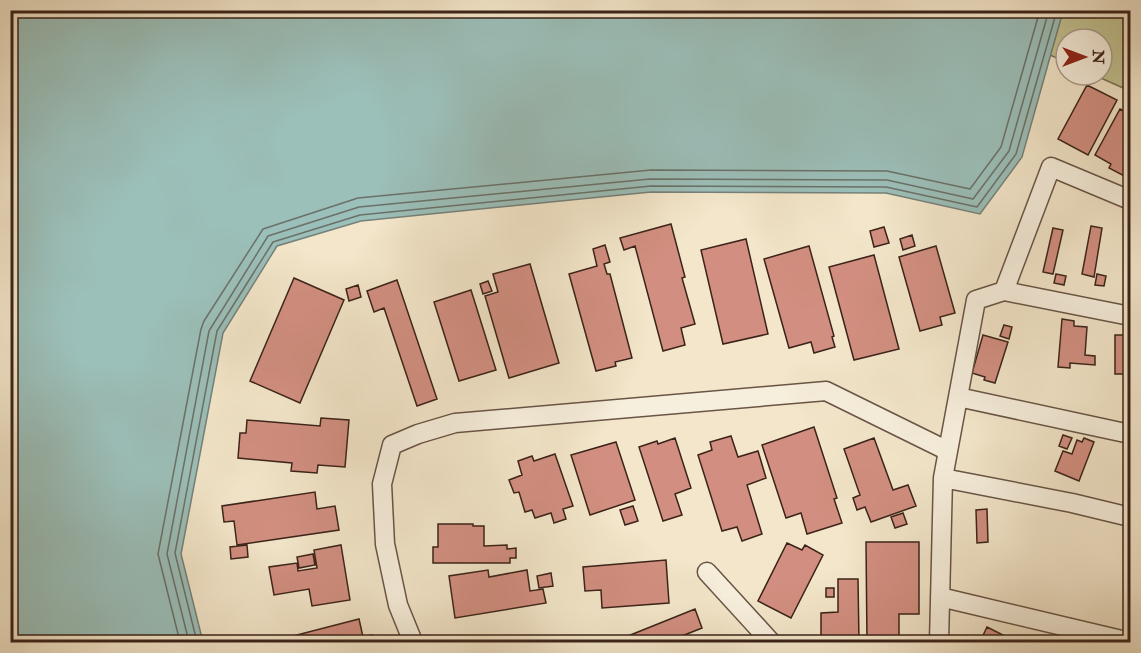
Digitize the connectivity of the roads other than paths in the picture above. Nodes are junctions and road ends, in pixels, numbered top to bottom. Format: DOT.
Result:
graph roads {
  1 [pos="1131,200"];
  2 [pos="1004,291"];
  3 [pos="1131,316"];
  4 [pos="958,397"];
  5 [pos="1131,434"];
  6 [pos="948,451"];
  7 [pos="943,478"];
  8 [pos="1131,517"];
  9 [pos="707,572"];
  10 [pos="940,597"];
  11 [pos="413,642"];
  12 [pos="771,642"];
  13 [pos="939,642"];
  14 [pos="1130,642"];
  1 -- 2 [label="lane"];
  2 -- 3 [label="lane"];
  2 -- 4 [label="lane"];
  4 -- 5 [label="lane"];
  4 -- 6 [label="lane"];
  6 -- 7 [label="lane"];
  6 -- 11 [label="lane"];
  7 -- 8 [label="lane"];
  7 -- 10 [label="lane"];
  9 -- 12 [label="lane"];
  10 -- 13 [label="lane"];
  10 -- 14 [label="lane"];
}
